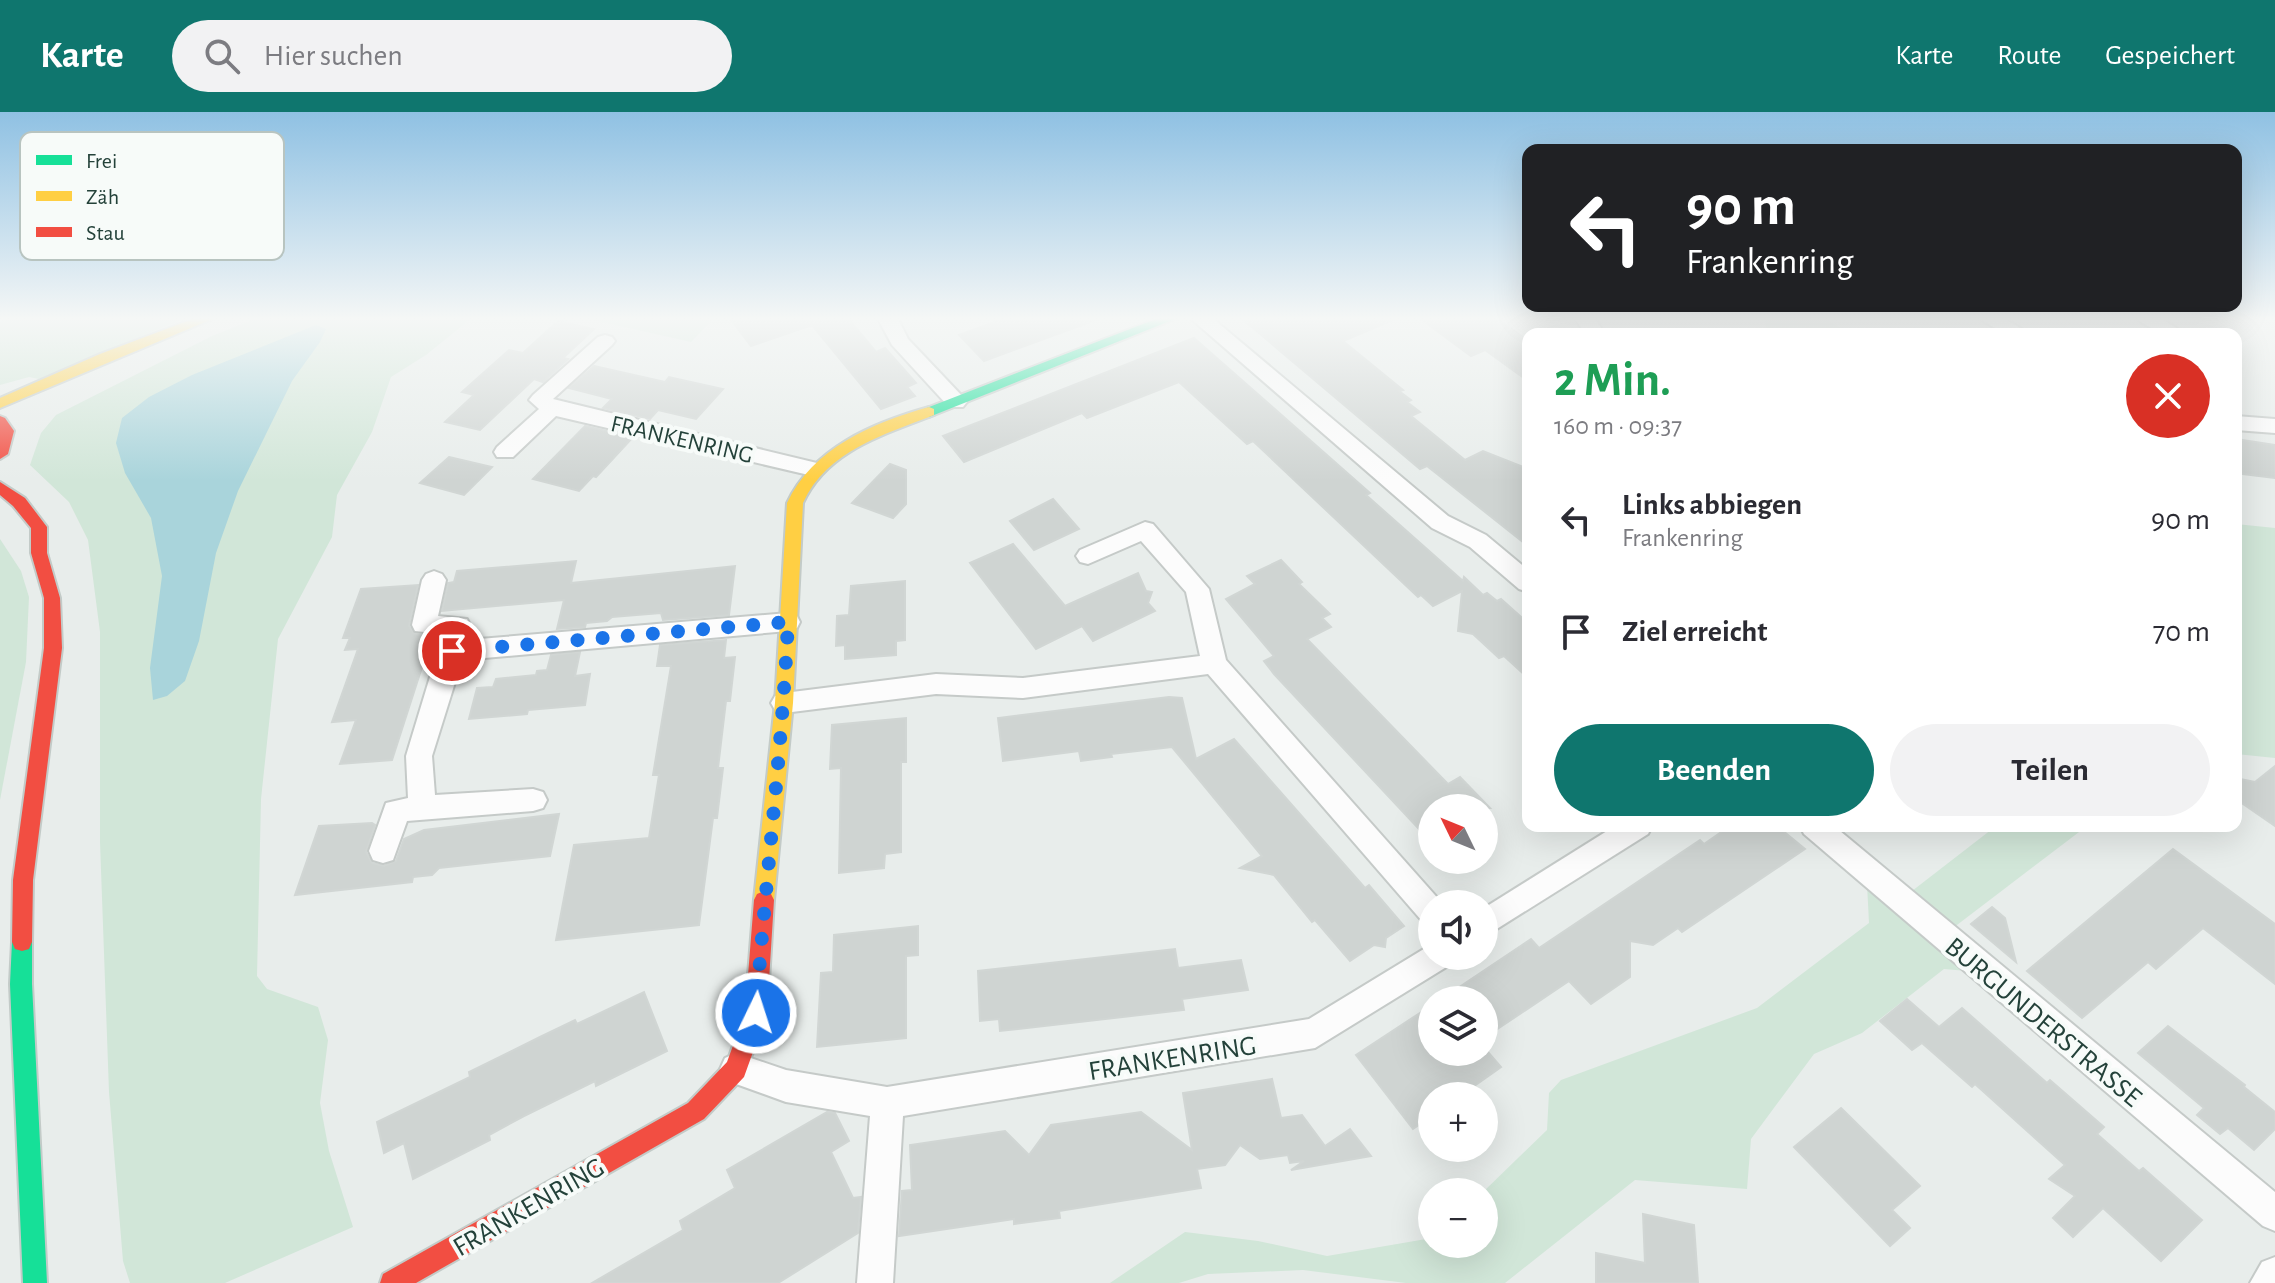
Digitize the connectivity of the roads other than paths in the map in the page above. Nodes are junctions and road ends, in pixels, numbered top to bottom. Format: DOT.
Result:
graph roads {
  1 [pos="72,372"];
  2 [pos="101,372"];
  3 [pos="571,372"];
  4 [pos="928,372"];
  5 [pos="1033,372"];
  6 [pos="1263,372"];
  7 [pos="956,402"];
  8 [pos="0,403"];
  9 [pos="552,408"];
  10 [pos="14,421"];
  11 [pos="2242,423"];
  12 [pos="2275,426"];
  13 [pos="505,452"];
  14 [pos="0,454"];
  15 [pos="813,469"];
  16 [pos="0,487"];
  17 [pos="20,537"];
  18 [pos="39,553"];
  19 [pos="1088,556"];
  20 [pos="1522,578"];
  21 [pos="434,580"];
  22 [pos="788,622"];
  23 [pos="452,651"];
  24 [pos="1214,664"];
  25 [pos="784,703"];
  26 [pos="533,800"];
  27 [pos="422,807"];
  28 [pos="1629,832"];
  29 [pos="1821,832"];
  30 [pos="383,851"];
  31 [pos="1418,896"];
  32 [pos="1498,915"];
  33 [pos="1418,968"];
  34 [pos="736,1069"];
  35 [pos="887,1103"];
  36 [pos="2275,1214"];
  37 [pos="2275,1275"];
  38 [pos="35,1283"];
  39 [pos="392,1283"];
  40 [pos="875,1283"];
  41 [pos="2268,1283"];
  1 -- 8 [label="street"];
  2 -- 10 [label="street"];
  3 -- 9 [label="street"];
  4 -- 7 [label="street"];
  5 -- 7 [label="street"];
  6 -- 20 [label="street"];
  7 -- 15 [label="street"];
  9 -- 13 [label="street"];
  9 -- 15 [label="street, FRANKENRING"];
  10 -- 14 [label="street"];
  11 -- 12 [label="street"];
  15 -- 22 [label="street, FRANKENRING"];
  16 -- 18 [label="street"];
  17 -- 18 [label="street"];
  18 -- 38 [label="street"];
  19 -- 24 [label="street"];
  21 -- 23 [label="street"];
  22 -- 23 [label="street"];
  22 -- 25 [label="street, FRANKENRING"];
  23 -- 27 [label="street"];
  24 -- 25 [label="street"];
  24 -- 31 [label="street"];
  25 -- 34 [label="street, FRANKENRING"];
  26 -- 27 [label="street"];
  27 -- 30 [label="street"];
  28 -- 32 [label="street"];
  29 -- 36 [label="street, BURGUNDERSTRASSE"];
  33 -- 35 [label="street, FRANKENRING"];
  34 -- 35 [label="street, FRANKENRING"];
  34 -- 39 [label="street, FRANKENRING"];
  35 -- 40 [label="street"];
  37 -- 41 [label="street"];
}
